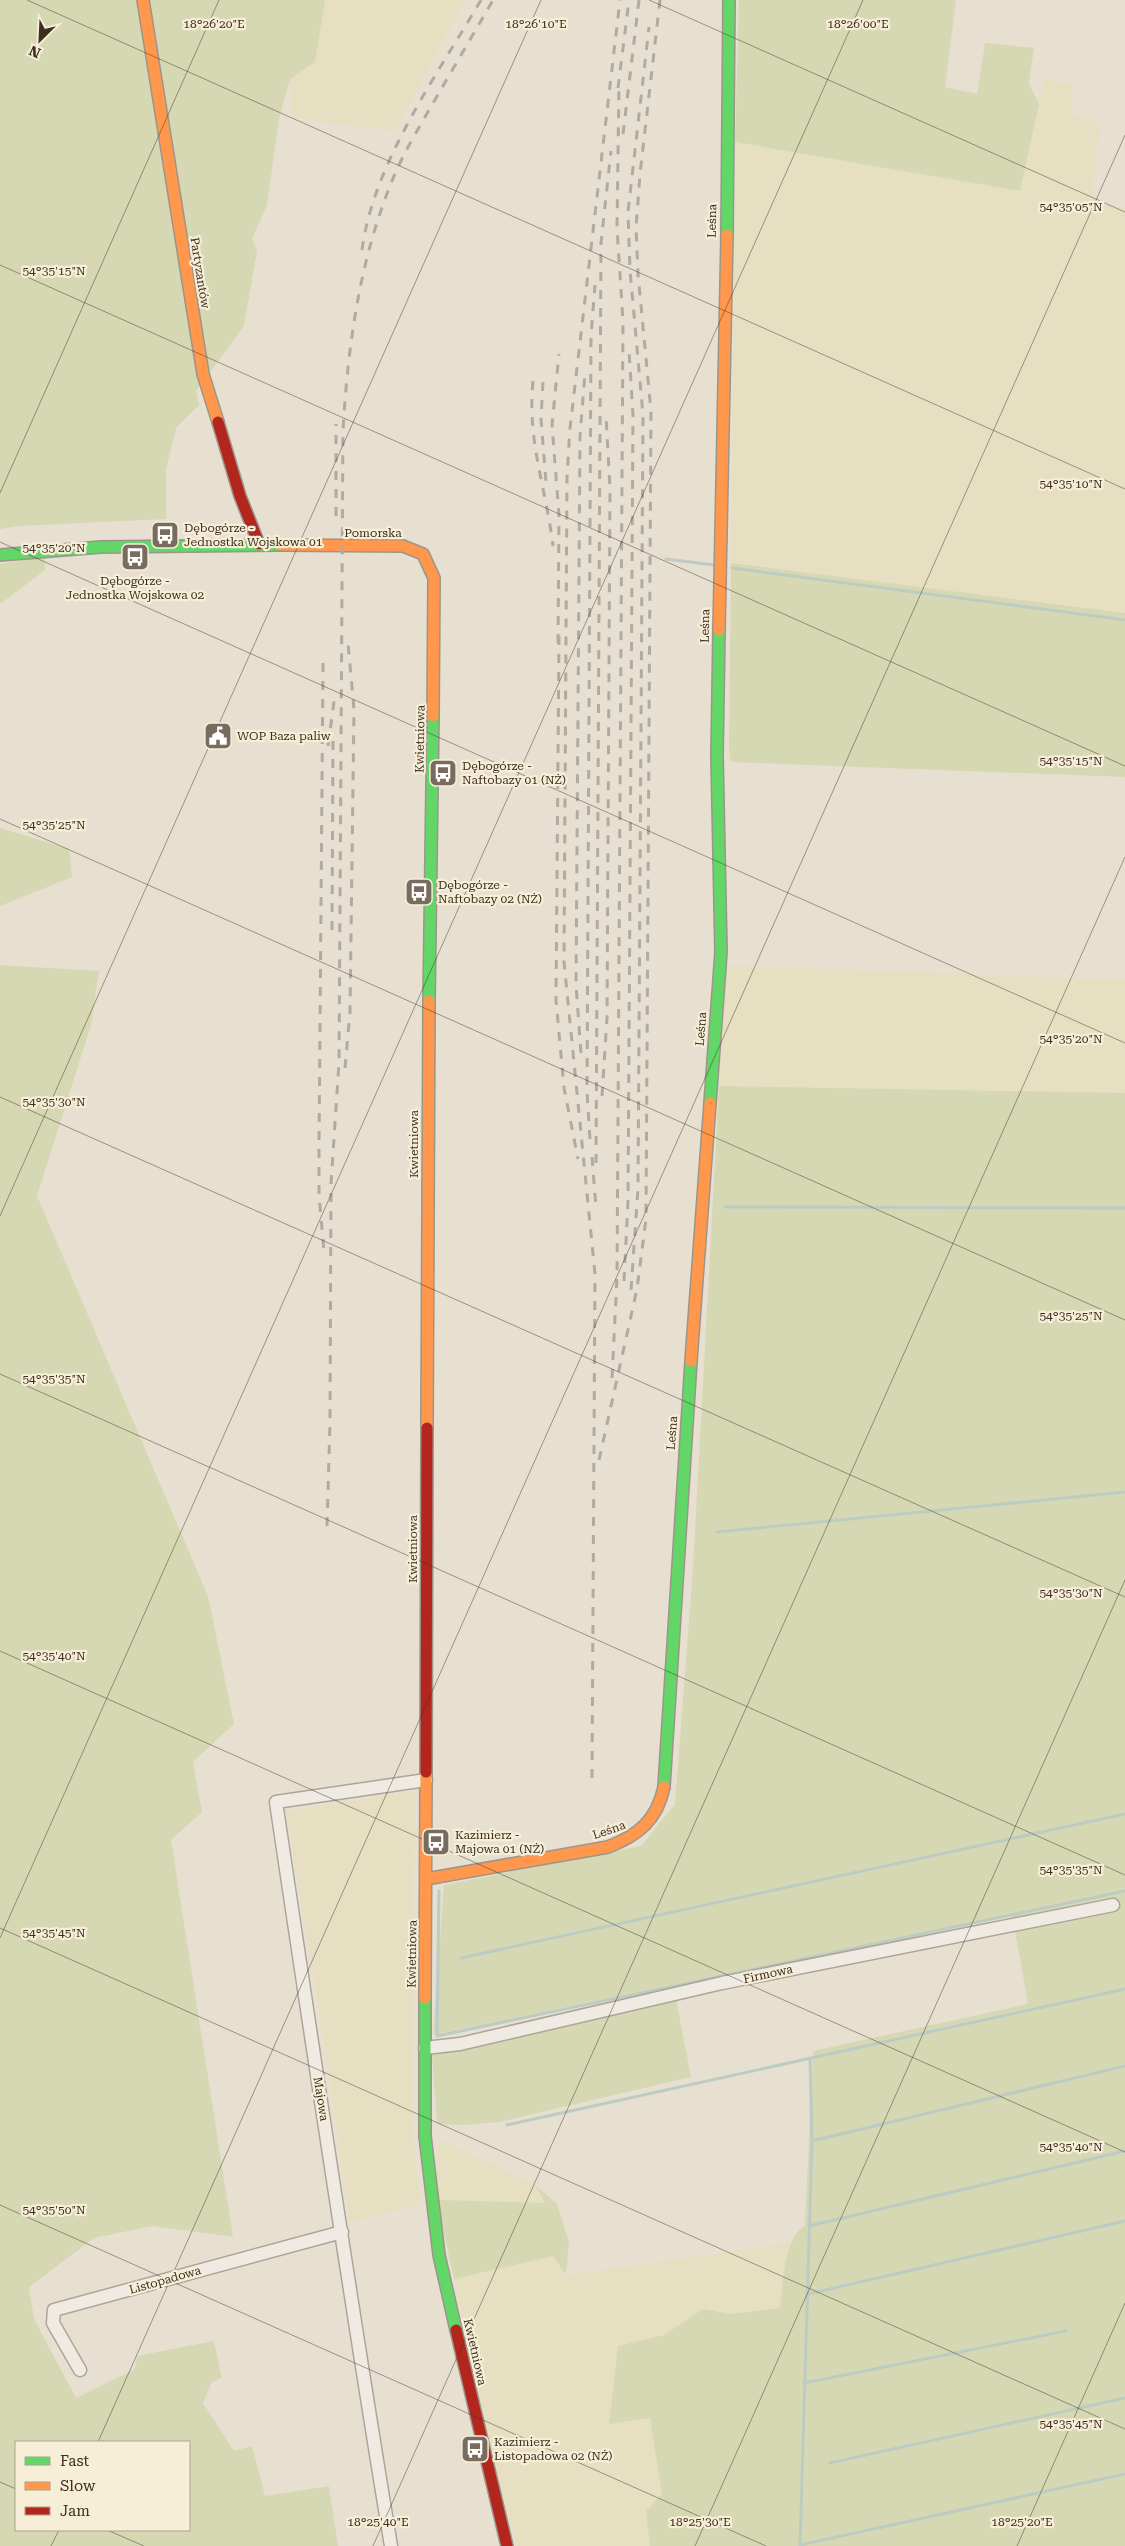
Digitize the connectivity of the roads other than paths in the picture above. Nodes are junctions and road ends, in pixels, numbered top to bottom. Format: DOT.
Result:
graph roads {
  1 [pos="143,0"];
  2 [pos="729,0"];
  3 [pos="259,544"];
  4 [pos="416,550"];
  5 [pos="0,555"];
  6 [pos="426,1780"];
  7 [pos="426,1879"];
  8 [pos="1113,1905"];
  9 [pos="425,2048"];
  10 [pos="342,2232"];
  11 [pos="80,2370"];
  12 [pos="391,2546"];
  13 [pos="507,2546"];
  1 -- 3 [label="street, Partyzantów"];
  2 -- 7 [label="street, Leśna"];
  3 -- 4 [label="street, Pomorska"];
  3 -- 5 [label="street, Pomorska"];
  4 -- 6 [label="street, Kwietniowa"];
  6 -- 7 [label="street, Kwietniowa"];
  6 -- 10 [label="street, Majowa"];
  7 -- 9 [label="street, Kwietniowa"];
  8 -- 9 [label="street, Firmowa"];
  9 -- 13 [label="street, Kwietniowa"];
  10 -- 11 [label="street, Listopadowa"];
  10 -- 12 [label="street, Majowa"];
}
